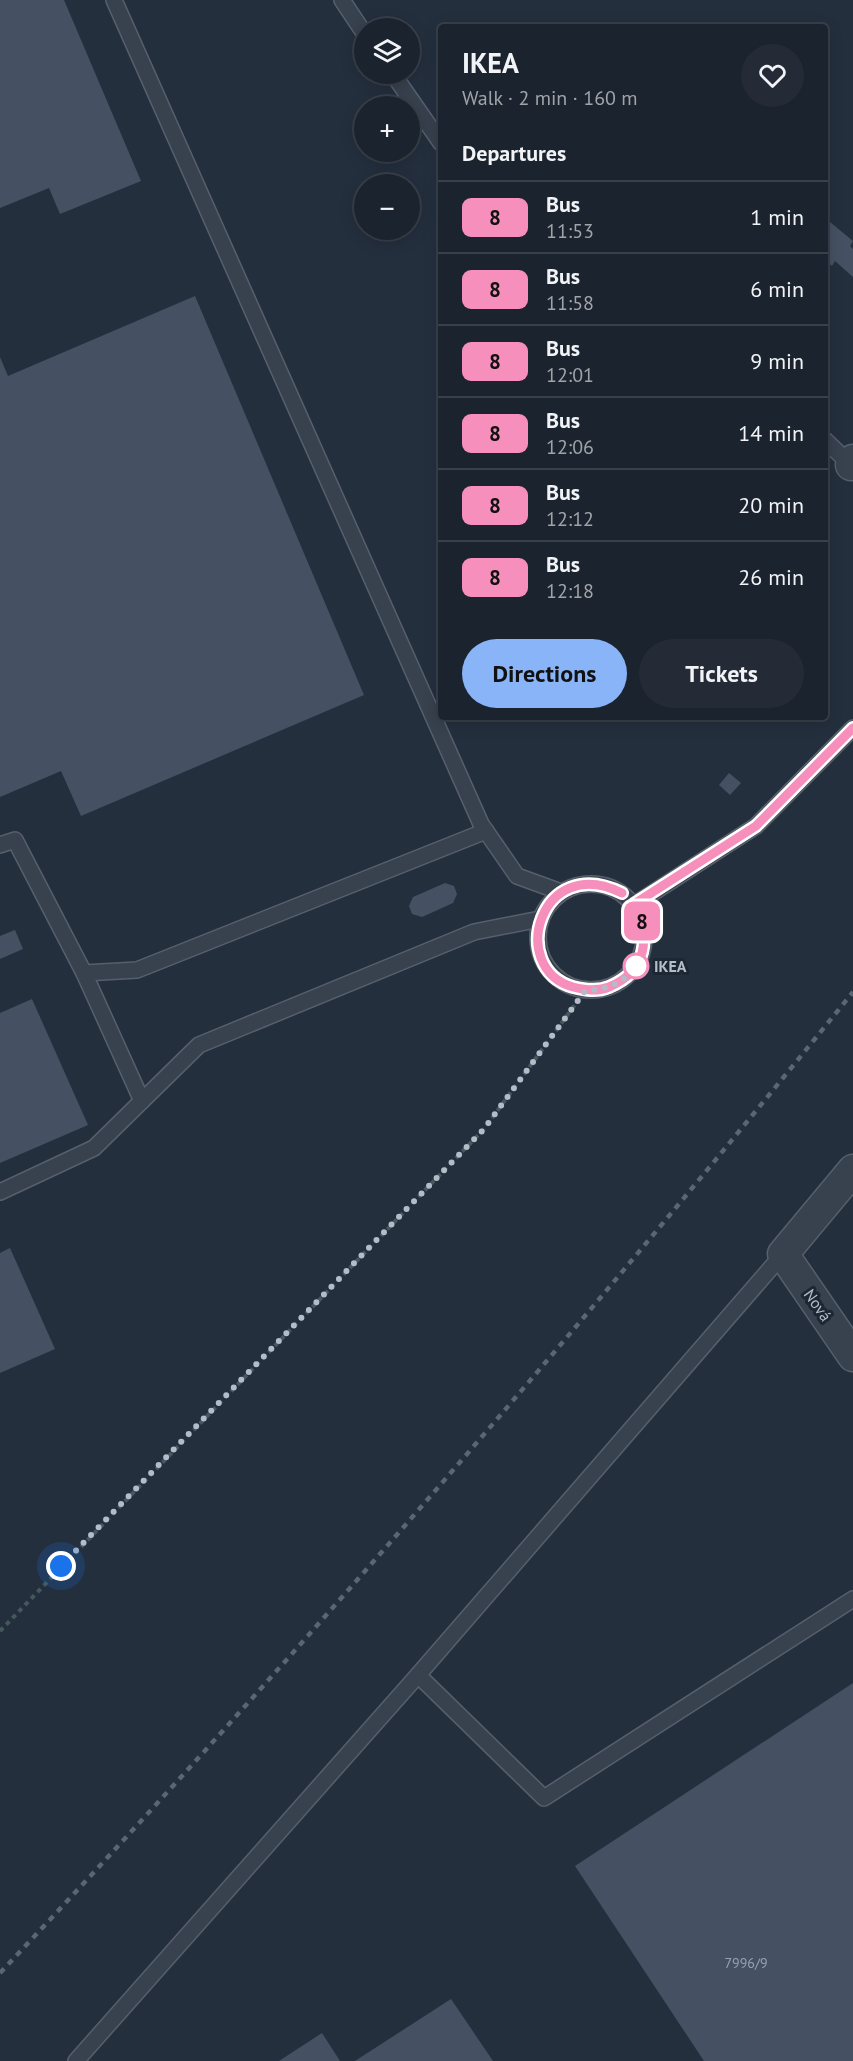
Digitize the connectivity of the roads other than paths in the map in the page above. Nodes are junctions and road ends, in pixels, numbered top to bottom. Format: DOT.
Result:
graph roads {
  1 [pos="114,0"];
  2 [pos="342,0"];
  3 [pos="354,18"];
  4 [pos="400,84"];
  5 [pos="438,139"];
  6 [pos="828,443"];
  7 [pos="852,464"];
  8 [pos="853,728"];
  9 [pos="486,831"];
  10 [pos="0,845"];
  11 [pos="561,892"];
  12 [pos="634,904"];
  13 [pos="540,919"];
  14 [pos="84,974"];
  15 [pos="142,1101"];
  16 [pos="853,1170"];
  17 [pos="0,1192"];
  18 [pos="783,1254"];
  19 [pos="853,1356"];
  20 [pos="853,1599"];
  21 [pos="418,1675"];
  22 [pos="76,2061"];
  1 -- 9 [label="lane"];
  2 -- 3 [label="lane"];
  4 -- 5 [label="lane"];
  6 -- 7 [label="lane"];
  8 -- 12 [label="lane"];
  9 -- 11 [label="lane"];
  9 -- 14 [label="lane"];
  10 -- 14 [label="lane"];
  11 -- 12 [label="lane"];
  11 -- 13 [label="lane"];
  12 -- 13 [label="lane"];
  13 -- 15 [label="lane"];
  14 -- 15 [label="lane"];
  15 -- 17 [label="lane"];
  16 -- 18 [label="street"];
  18 -- 19 [label="street, Nová"];
  18 -- 21 [label="lane"];
  20 -- 21 [label="lane"];
  21 -- 22 [label="lane"];
}
